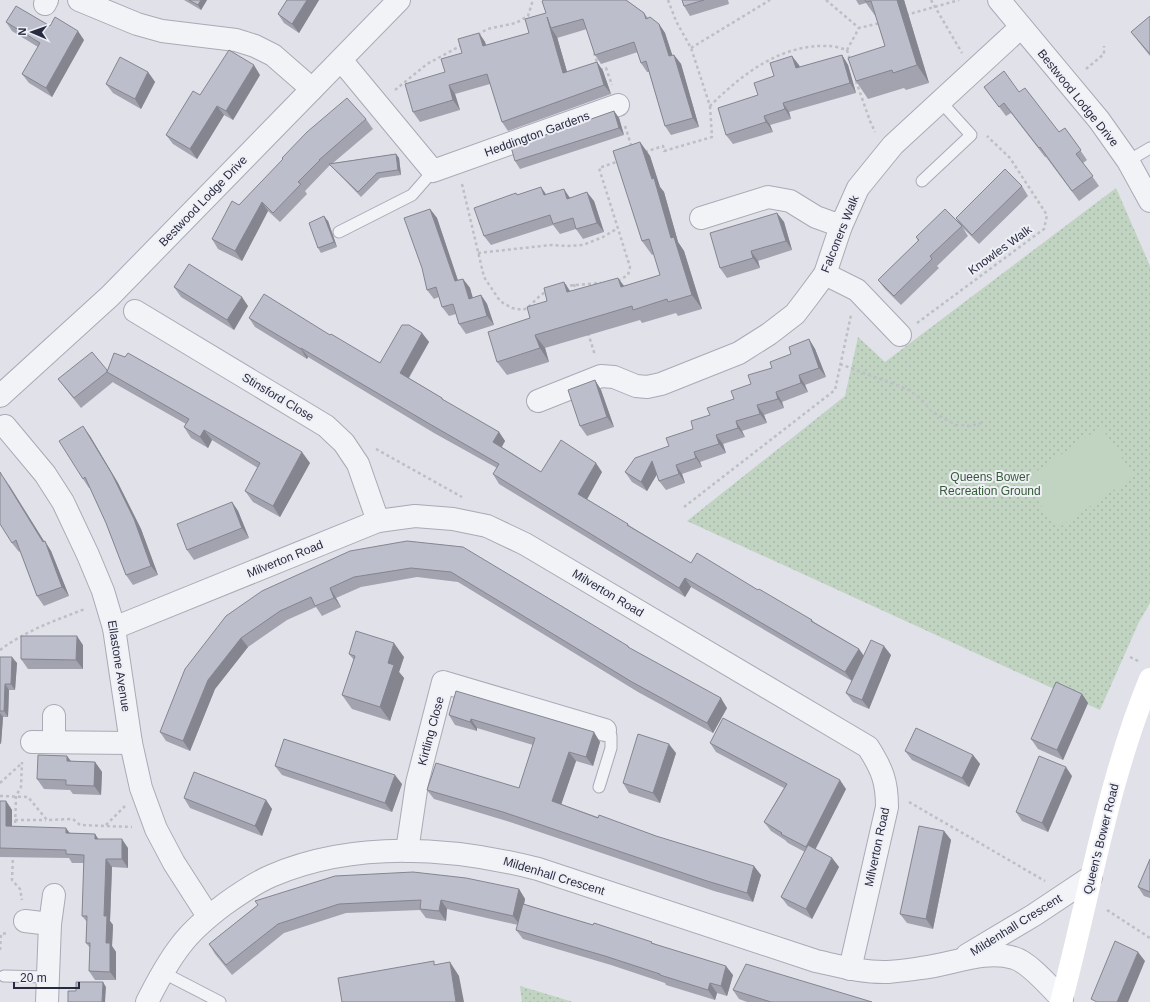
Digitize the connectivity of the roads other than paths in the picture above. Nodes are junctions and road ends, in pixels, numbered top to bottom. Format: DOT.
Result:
graph roads {
  1 [pos="79,0"];
  2 [pos="399,0"];
  3 [pos="999,0"];
  4 [pos="1021,27"];
  5 [pos="341,60"];
  6 [pos="312,89"];
  7 [pos="940,101"];
  8 [pos="618,105"];
  9 [pos="1150,148"];
  10 [pos="1128,161"];
  11 [pos="432,171"];
  12 [pos="922,181"];
  13 [pos="1150,201"];
  14 [pos="701,218"];
  15 [pos="841,226"];
  16 [pos="339,232"];
  17 [pos="825,274"];
  18 [pos="135,311"];
  19 [pos="900,335"];
  20 [pos="0,396"];
  21 [pos="538,401"];
  22 [pos="5,426"];
  23 [pos="378,521"];
  24 [pos="114,628"];
  25 [pos="1150,679"];
  26 [pos="54,716"];
  27 [pos="605,730"];
  28 [pos="32,742"];
  29 [pos="54,742"];
  30 [pos="131,743"];
  31 [pos="599,787"];
  32 [pos="407,851"];
  33 [pos="1091,877"];
  34 [pos="54,895"];
  35 [pos="208,916"];
  36 [pos="25,921"];
  37 [pos="50,924"];
  38 [pos="961,959"];
  39 [pos="850,969"];
  40 [pos="162,972"];
  41 [pos="4,976"];
  42 [pos="47,977"];
  43 [pos="1062,1000"];
  44 [pos="47,1002"];
  45 [pos="147,1002"];
  46 [pos="220,1002"];
  1 -- 6 [label="street"];
  2 -- 5 [label="street, Bestwood Lodge Drive"];
  3 -- 4 [label="street, Bestwood Lodge Drive"];
  4 -- 7 [label="street, Falconers Walk"];
  4 -- 10 [label="street, Bestwood Lodge Drive"];
  5 -- 6 [label="street, Bestwood Lodge Drive"];
  5 -- 11 [label="street"];
  6 -- 20 [label="street, Bestwood Lodge Drive"];
  7 -- 12 [label="lane"];
  7 -- 15 [label="street, Falconers Walk"];
  8 -- 11 [label="street, Heddington Gardens"];
  9 -- 10 [label="lane"];
  10 -- 13 [label="street, Bestwood Lodge Drive"];
  11 -- 16 [label="lane"];
  14 -- 15 [label="street"];
  15 -- 17 [label="street, Falconers Walk"];
  17 -- 19 [label="street"];
  17 -- 21 [label="street, Falconers Walk"];
  18 -- 23 [label="street, Stinsford Close"];
  22 -- 24 [label="street, Ellastone Avenue"];
  23 -- 24 [label="street, Milverton Road"];
  23 -- 39 [label="street, Milverton Road"];
  24 -- 30 [label="street, Ellastone Avenue"];
  25 -- 33 [label="street, Queen's Bower Road"];
  26 -- 29 [label="street"];
  27 -- 31 [label="lane"];
  27 -- 32 [label="street, Kirtling Close"];
  28 -- 29 [label="street"];
  29 -- 30 [label="street"];
  30 -- 35 [label="street, Ellastone Avenue"];
  32 -- 35 [label="street, Mildenhall Crescent"];
  32 -- 39 [label="street, Mildenhall Crescent"];
  33 -- 38 [label="street, Mildenhall Crescent"];
  33 -- 43 [label="street, Queen's Bower Road"];
  34 -- 37 [label="street"];
  35 -- 40 [label="street, Mildenhall Crescent"];
  36 -- 37 [label="street"];
  37 -- 42 [label="street"];
  38 -- 39 [label="street, Mildenhall Crescent"];
  38 -- 43 [label="street, Mildenhall Crescent"];
  40 -- 45 [label="street, Mildenhall Crescent"];
  40 -- 46 [label="lane"];
  41 -- 42 [label="lane"];
  42 -- 44 [label="street"];
}
